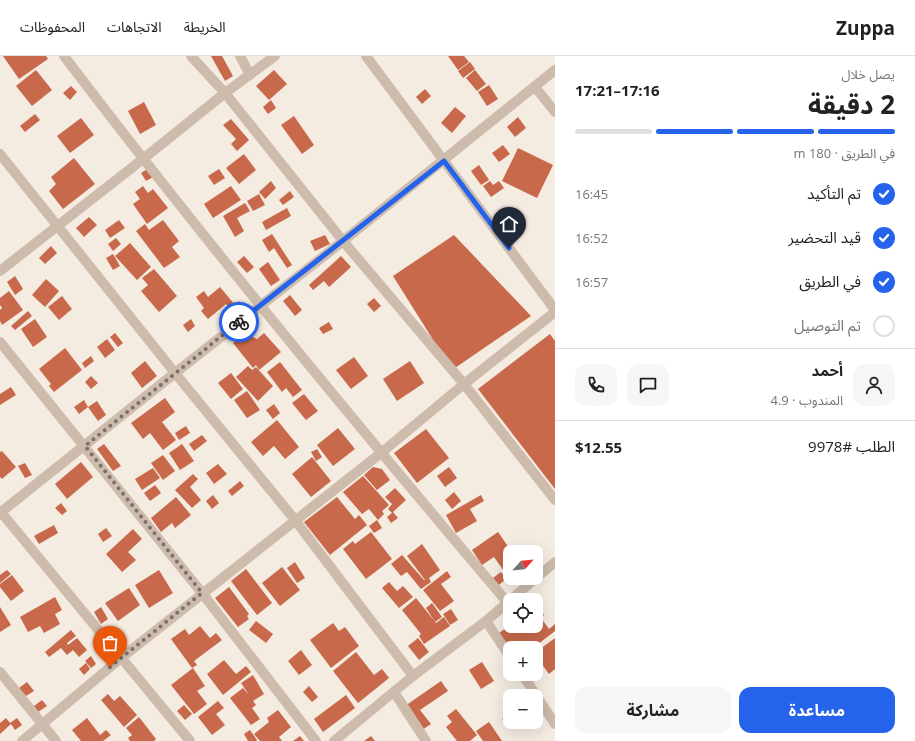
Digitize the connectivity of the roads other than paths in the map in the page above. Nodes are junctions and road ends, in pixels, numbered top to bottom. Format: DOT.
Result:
graph roads {
  1 [pos="64,56"];
  2 [pos="191,56"];
  3 [pos="240,56"];
  4 [pos="275,56"];
  5 [pos="366,56"];
  6 [pos="555,70"];
  7 [pos="250,75"];
  8 [pos="535,87"];
  9 [pos="225,93"];
  10 [pos="555,112"];
  11 [pos="0,154"];
  12 [pos="143,159"];
  13 [pos="444,161"];
  14 [pos="58,226"];
  15 [pos="343,241"];
  16 [pos="0,271"];
  17 [pos="260,306"];
  18 [pos="555,311"];
  19 [pos="0,342"];
  20 [pos="175,373"];
  21 [pos="464,384"];
  22 [pos="85,446"];
  23 [pos="381,453"];
  24 [pos="555,500"];
  25 [pos="0,512"];
  26 [pos="295,520"];
  27 [pos="555,562"];
  28 [pos="543,572"];
  29 [pos="528,585"];
  30 [pos="202,593"];
  31 [pos="518,593"];
  32 [pos="503,597"];
  33 [pos="503,606"];
  34 [pos="486,621"];
  35 [pos="503,646"];
  36 [pos="121,658"];
  37 [pos="0,672"];
  38 [pos="414,676"];
  39 [pos="527,681"];
  40 [pos="394,692"];
  41 [pos="555,724"];
  42 [pos="42,725"];
  43 [pos="22,741"];
  44 [pos="56,741"];
  45 [pos="190,741"];
  46 [pos="316,741"];
  47 [pos="334,741"];
  48 [pos="426,741"];
  1 -- 12 [label="street"];
  2 -- 9 [label="street"];
  3 -- 7 [label="street"];
  4 -- 7 [label="street"];
  5 -- 13 [label="street"];
  6 -- 8 [label="street"];
  7 -- 9 [label="street"];
  8 -- 10 [label="street"];
  8 -- 13 [label="street"];
  9 -- 12 [label="street"];
  9 -- 15 [label="street"];
  11 -- 14 [label="street"];
  12 -- 14 [label="street"];
  12 -- 17 [label="street"];
  13 -- 15 [label="street"];
  13 -- 18 [label="street"];
  14 -- 16 [label="street"];
  14 -- 20 [label="street"];
  15 -- 17 [label="street"];
  15 -- 21 [label="street"];
  17 -- 20 [label="street"];
  17 -- 23 [label="street"];
  18 -- 21 [label="street"];
  19 -- 22 [label="street"];
  20 -- 22 [label="street"];
  20 -- 26 [label="street"];
  21 -- 23 [label="street"];
  21 -- 24 [label="street"];
  22 -- 25 [label="street"];
  22 -- 30 [label="street"];
  23 -- 26 [label="street"];
  23 -- 32 [label="street"];
  25 -- 36 [label="street"];
  26 -- 30 [label="street"];
  26 -- 38 [label="street"];
  27 -- 28 [label="street"];
  29 -- 31 [label="street"];
  30 -- 36 [label="street"];
  30 -- 46 [label="street"];
  33 -- 34 [label="street"];
  34 -- 35 [label="street"];
  34 -- 38 [label="street"];
  36 -- 42 [label="street"];
  36 -- 45 [label="street"];
  37 -- 42 [label="street"];
  38 -- 40 [label="street"];
  39 -- 41 [label="street"];
  40 -- 47 [label="street"];
  40 -- 48 [label="street"];
  42 -- 43 [label="street"];
  42 -- 44 [label="street"];
}
